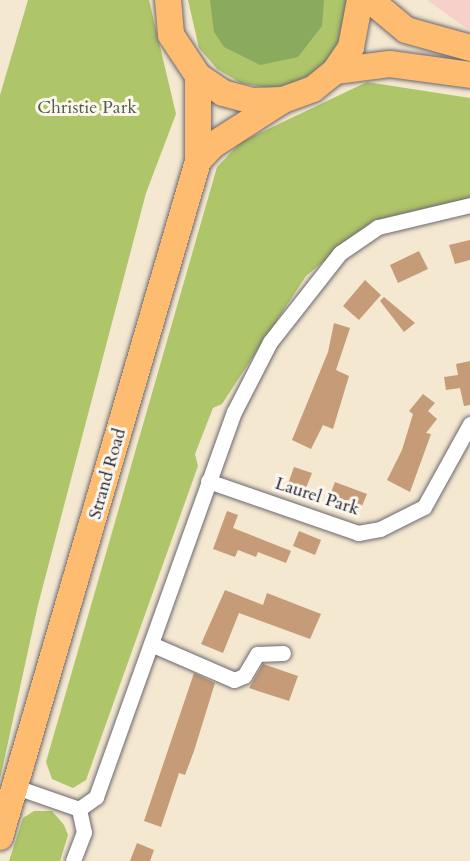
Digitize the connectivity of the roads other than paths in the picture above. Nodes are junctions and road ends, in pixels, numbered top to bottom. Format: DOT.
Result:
graph roads {
  1 [pos="360,0"];
  2 [pos="370,0"];
  3 [pos="166,3"];
  4 [pos="470,48"];
  5 [pos="335,71"];
  6 [pos="470,75"];
  7 [pos="198,76"];
  8 [pos="282,100"];
  9 [pos="198,161"];
  10 [pos="470,205"];
  11 [pos="470,424"];
  12 [pos="208,481"];
  13 [pos="151,644"];
  14 [pos="283,653"];
  15 [pos="16,787"];
  16 [pos="79,809"];
  17 [pos="0,837"];
  18 [pos="73,861"];
  1 -- 5 [label="main road"];
  2 -- 4 [label="main road"];
  3 -- 7 [label="main road"];
  5 -- 6 [label="main road"];
  5 -- 8 [label="main road"];
  7 -- 8 [label="main road"];
  7 -- 9 [label="main road, Strand Road"];
  8 -- 9 [label="main road"];
  9 -- 15 [label="main road, Strand Road"];
  10 -- 12 [label="street"];
  11 -- 12 [label="street, Laurel Park"];
  12 -- 13 [label="street"];
  13 -- 14 [label="street"];
  13 -- 16 [label="street"];
  15 -- 16 [label="street"];
  15 -- 17 [label="main road, Strand Road"];
  16 -- 18 [label="street"];
}
